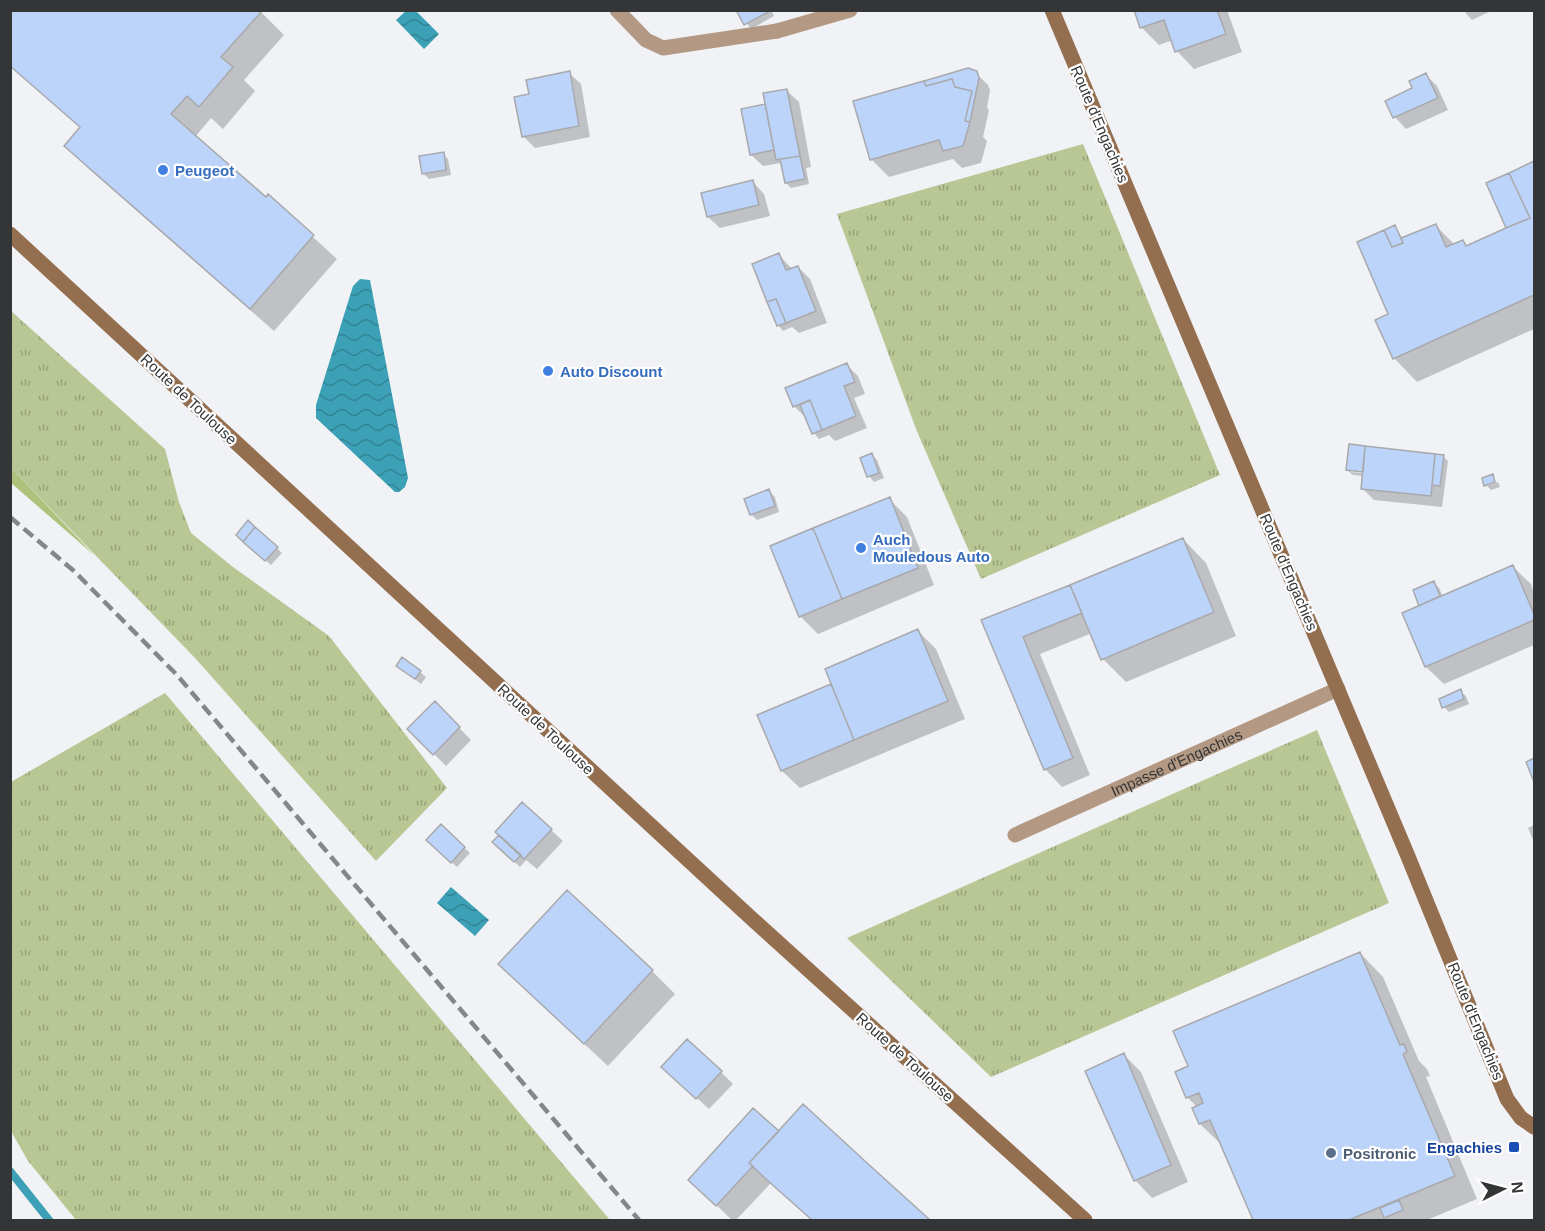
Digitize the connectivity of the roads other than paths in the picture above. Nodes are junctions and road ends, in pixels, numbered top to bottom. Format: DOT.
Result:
graph roads {
  1 [pos="617,10"];
  2 [pos="850,10"];
  3 [pos="1052,10"];
  4 [pos="10,234"];
  5 [pos="1338,689"];
  6 [pos="1015,835"];
  7 [pos="1534,1127"];
  8 [pos="1085,1221"];
  1 -- 2 [label="street"];
  3 -- 5 [label="main road, Route d'Engachies"];
  4 -- 8 [label="main road, Route de Toulouse"];
  5 -- 6 [label="street, Impasse d'Engachies"];
  5 -- 7 [label="main road, Route d'Engachies"];
}
